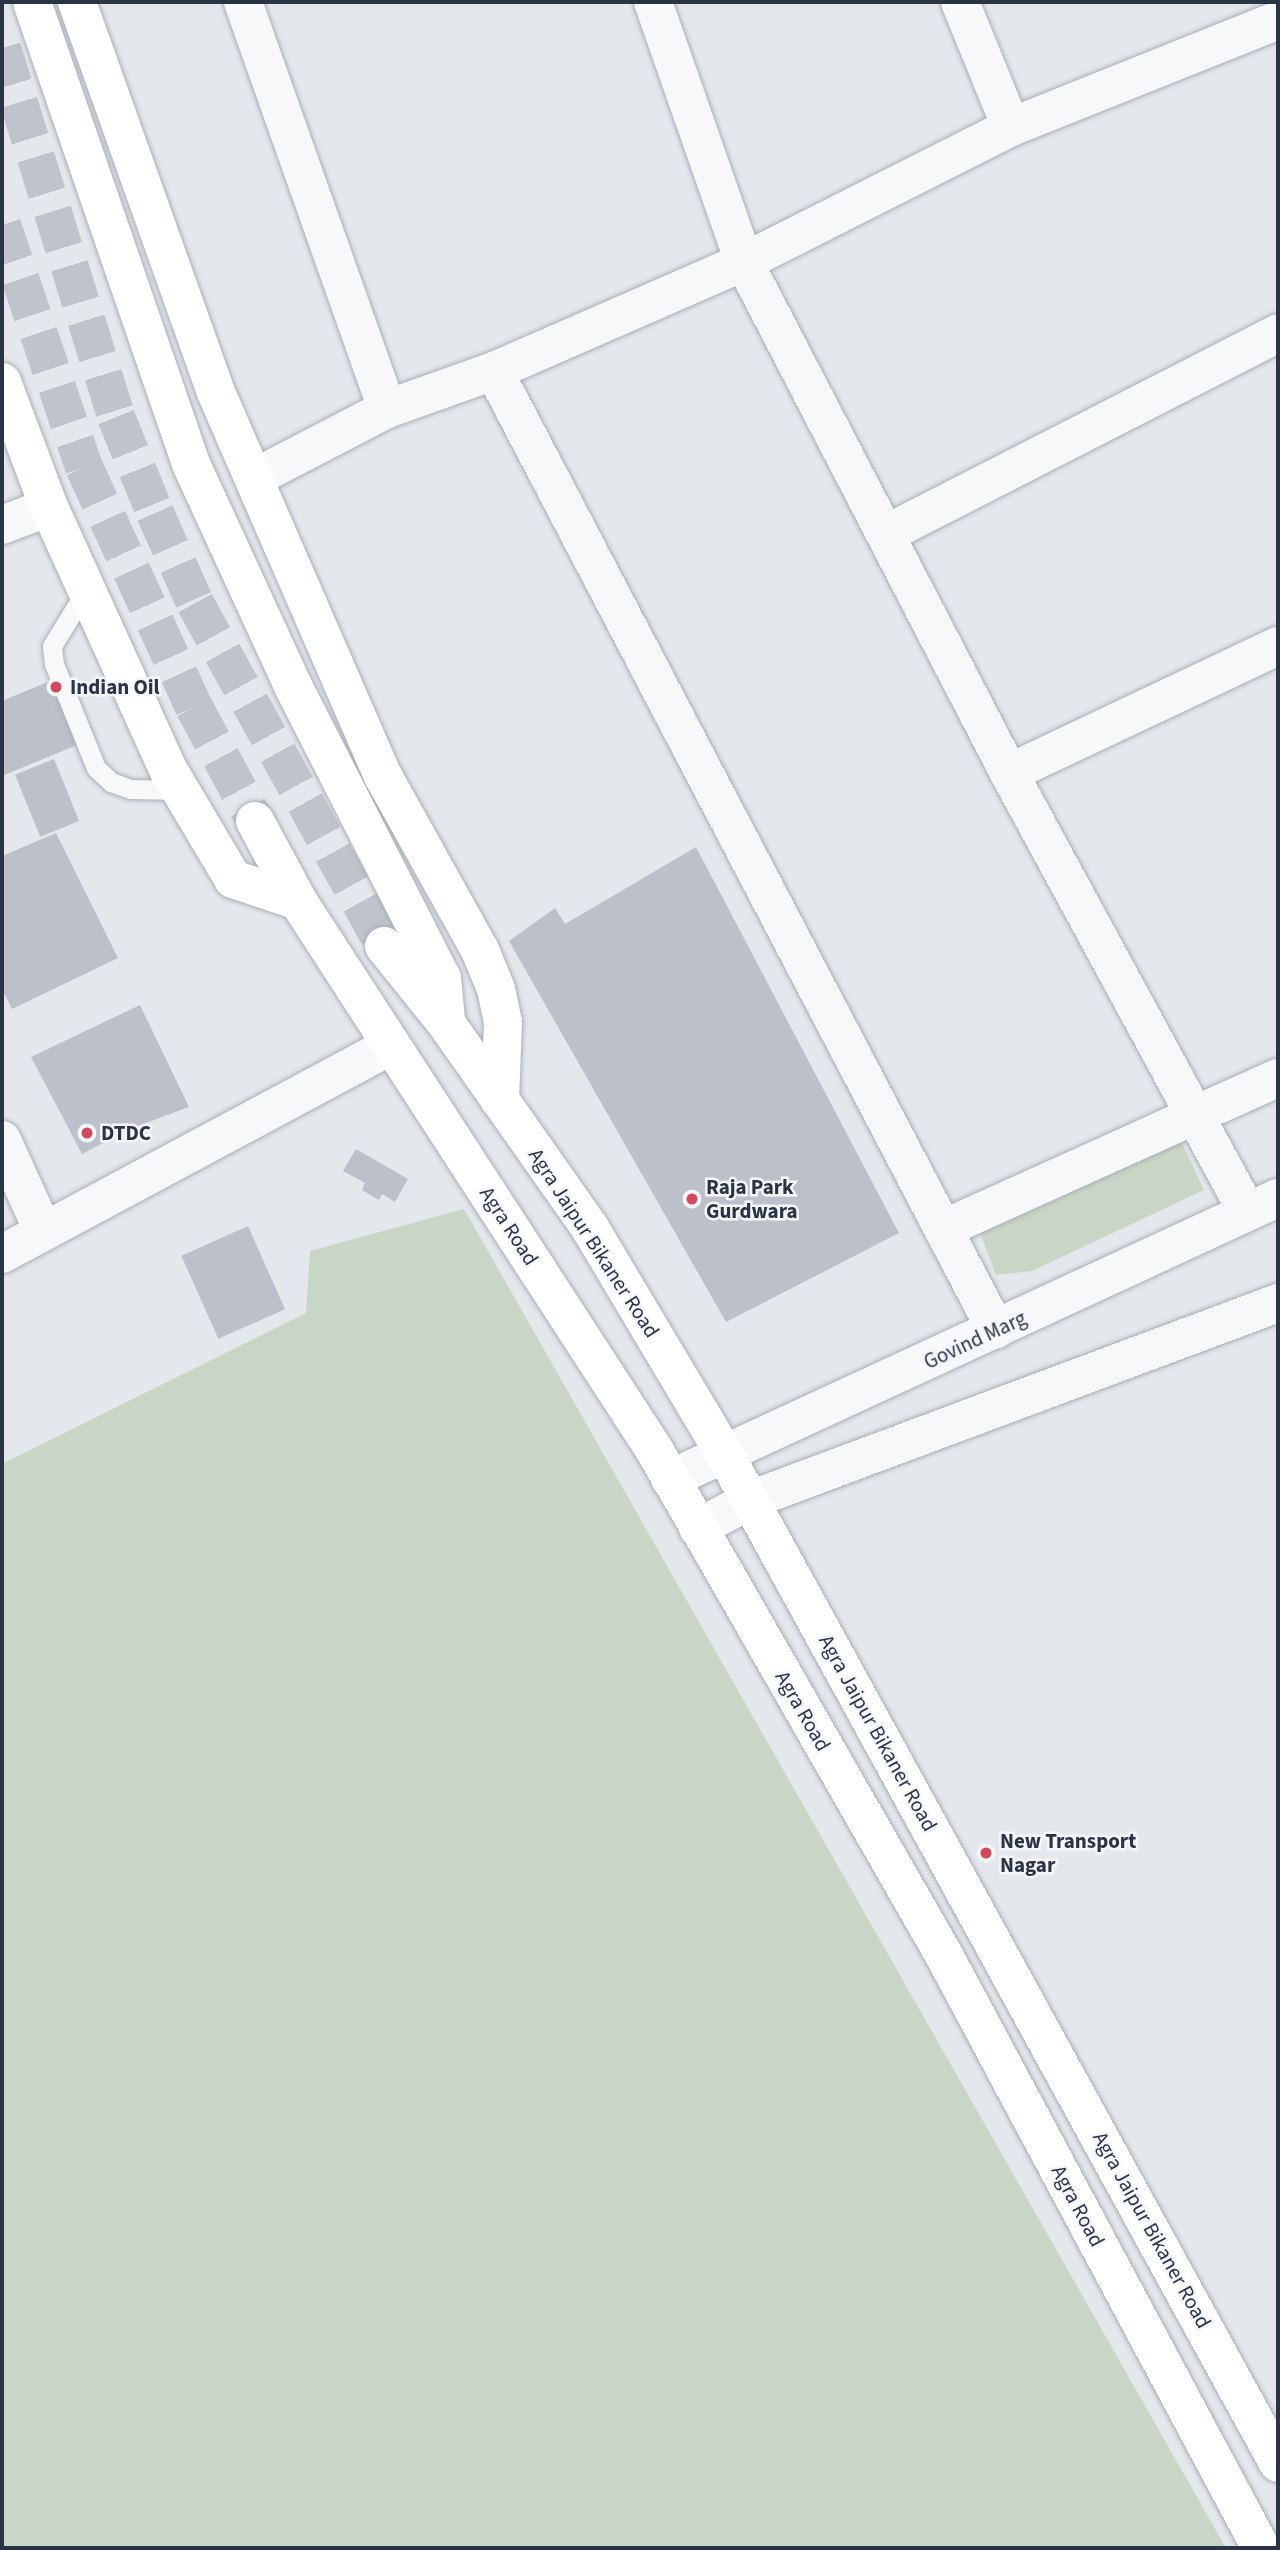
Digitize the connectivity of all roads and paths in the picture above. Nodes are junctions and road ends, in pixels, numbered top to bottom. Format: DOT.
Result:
graph roads {
  1 [pos="32,2"];
  2 [pos="77,2"];
  3 [pos="243,2"];
  4 [pos="653,2"];
  5 [pos="960,2"];
  6 [pos="1278,20"];
  7 [pos="1011,127"];
  8 [pos="744,262"];
  9 [pos="1278,333"];
  10 [pos="494,371"];
  11 [pos="2,382"];
  12 [pos="387,409"];
  13 [pos="254,478"];
  14 [pos="49,507"];
  15 [pos="2,525"];
  16 [pos="886,534"];
  17 [pos="87,589"];
  18 [pos="1278,646"];
  19 [pos="1009,773"];
  20 [pos="180,790"];
  21 [pos="255,821"];
  22 [pos="298,901"];
  23 [pos="384,946"];
  24 [pos="446,1023"];
  25 [pos="391,1045"];
  26 [pos="1278,1078"];
  27 [pos="500,1101"];
  28 [pos="1196,1115"];
  29 [pos="2,1140"];
  30 [pos="1263,1205"];
  31 [pos="943,1229"];
  32 [pos="43,1231"];
  33 [pos="2,1254"];
  34 [pos="1278,1303"];
  35 [pos="996,1330"];
  36 [pos="723,1451"];
  37 [pos="670,1479"];
  38 [pos="750,1500"];
  39 [pos="698,1528"];
  40 [pos="1278,2463"];
  41 [pos="1261,2548"];
  1 -- 24 [label="highway"];
  2 -- 13 [label="highway"];
  3 -- 12 [label="street"];
  4 -- 8 [label="street"];
  5 -- 7 [label="street"];
  6 -- 7 [label="street"];
  7 -- 8 [label="street"];
  8 -- 10 [label="street"];
  8 -- 16 [label="street"];
  9 -- 16 [label="street"];
  10 -- 12 [label="street"];
  10 -- 31 [label="street"];
  11 -- 14 [label="highway"];
  12 -- 13 [label="street"];
  13 -- 27 [label="highway"];
  14 -- 15 [label="street"];
  14 -- 17 [label="highway"];
  16 -- 19 [label="street"];
  17 -- 20 [label="highway"];
  17 -- 20 [label="lane"];
  18 -- 19 [label="street"];
  19 -- 28 [label="street"];
  20 -- 22 [label="highway"];
  21 -- 22 [label="highway, Agra Road"];
  22 -- 25 [label="highway, Agra Road"];
  23 -- 24 [label="highway, Agra Jaipur Bikaner Road"];
  24 -- 27 [label="highway, Agra Jaipur Bikaner Road"];
  25 -- 32 [label="street"];
  25 -- 37 [label="highway, Agra Road"];
  26 -- 28 [label="street"];
  27 -- 36 [label="highway, Agra Jaipur Bikaner Road"];
  28 -- 30 [label="street"];
  28 -- 31 [label="street"];
  29 -- 32 [label="street"];
  30 -- 35 [label="street, Govind Marg"];
  31 -- 35 [label="street"];
  32 -- 33 [label="street"];
  34 -- 38 [label="street"];
  35 -- 36 [label="street, Govind Marg"];
  36 -- 37 [label="street, Govind Marg"];
  36 -- 38 [label="highway, Agra Jaipur Bikaner Road"];
  37 -- 39 [label="highway, Agra Road"];
  38 -- 39 [label="street"];
  38 -- 40 [label="highway, Agra Jaipur Bikaner Road"];
  39 -- 41 [label="highway, Agra Road"];
}
